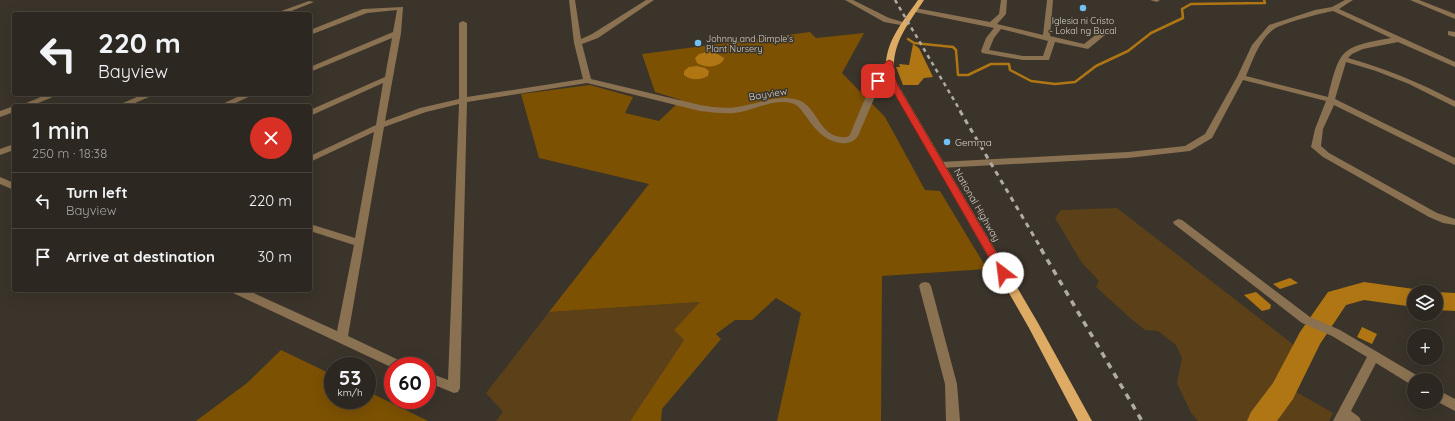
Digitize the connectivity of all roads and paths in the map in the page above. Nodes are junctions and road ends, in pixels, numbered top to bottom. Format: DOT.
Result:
graph roads {
  1 [pos="572,0"];
  2 [pos="637,0"];
  3 [pos="651,0"];
  4 [pos="848,0"];
  5 [pos="921,0"];
  6 [pos="1004,0"];
  7 [pos="1050,0"];
  8 [pos="1153,0"];
  9 [pos="1157,0"];
  10 [pos="1350,0"];
  11 [pos="1413,0"];
  12 [pos="311,2"];
  13 [pos="639,8"];
  14 [pos="1334,9"];
  15 [pos="915,10"];
  16 [pos="283,12"];
  17 [pos="1455,17"];
  18 [pos="463,23"];
  19 [pos="906,24"];
  20 [pos="996,26"];
  21 [pos="1106,31"];
  22 [pos="312,32"];
  23 [pos="397,33"];
  24 [pos="1049,39"];
  25 [pos="1400,39"];
  26 [pos="578,43"];
  27 [pos="1343,59"];
  28 [pos="889,62"];
  29 [pos="1455,65"];
  30 [pos="312,69"];
  31 [pos="1241,77"];
  32 [pos="389,78"];
  33 [pos="587,81"];
  34 [pos="50,96"];
  35 [pos="147,96"];
  36 [pos="246,96"];
  37 [pos="463,100"];
  38 [pos="1331,100"];
  39 [pos="28,104"];
  40 [pos="125,104"];
  41 [pos="227,104"];
  42 [pos="1455,104"];
  43 [pos="12,110"];
  44 [pos="312,112"];
  45 [pos="0,114"];
  46 [pos="380,126"];
  47 [pos="12,148"];
  48 [pos="0,152"];
  49 [pos="312,158"];
  50 [pos="1455,162"];
  51 [pos="940,165"];
  52 [pos="0,180"];
  53 [pos="12,186"];
  54 [pos="1178,222"];
  55 [pos="1455,222"];
  56 [pos="312,227"];
  57 [pos="359,243"];
  58 [pos="924,286"];
  59 [pos="241,292"];
  60 [pos="342,339"];
  61 [pos="1374,355"];
  62 [pos="384,358"];
  63 [pos="1407,376"];
  64 [pos="436,381"];
  65 [pos="1443,398"];
  66 [pos="1455,406"];
  67 [pos="1342,417"];
  68 [pos="953,421"];
  69 [pos="1085,421"];
  70 [pos="1354,421"];
  1 -- 26 [label="street"];
  2 -- 13 [label="street"];
  3 -- 13 [label="street"];
  4 -- 19 [label="street"];
  5 -- 15 [label="main road, National Highway"];
  6 -- 20 [label="street"];
  7 -- 24 [label="street"];
  8 -- 9 [label="street"];
  10 -- 14 [label="street"];
  11 -- 17 [label="street"];
  12 -- 16 [label="street"];
  13 -- 26 [label="street"];
  14 -- 25 [label="street"];
  14 -- 31 [label="street"];
  15 -- 19 [label="main road, National Highway"];
  15 -- 20 [label="street"];
  18 -- 37 [label="street"];
  19 -- 28 [label="main road, National Highway"];
  20 -- 24 [label="street"];
  20 -- 24 [label="street"];
  21 -- 24 [label="street"];
  22 -- 23 [label="street"];
  23 -- 30 [label="street"];
  23 -- 32 [label="street"];
  25 -- 27 [label="street"];
  25 -- 29 [label="street"];
  26 -- 33 [label="street"];
  27 -- 38 [label="street"];
  27 -- 42 [label="street"];
  28 -- 33 [label="street, Bayview"];
  28 -- 51 [label="main road, National Highway"];
  31 -- 38 [label="street"];
  31 -- 51 [label="street"];
  32 -- 44 [label="street"];
  32 -- 46 [label="street"];
  33 -- 37 [label="street"];
  34 -- 39 [label="street"];
  35 -- 40 [label="street"];
  36 -- 41 [label="street"];
  37 -- 46 [label="street"];
  37 -- 64 [label="street"];
  38 -- 50 [label="street"];
  38 -- 55 [label="street"];
  43 -- 45 [label="street"];
  46 -- 49 [label="street"];
  46 -- 57 [label="street"];
  47 -- 48 [label="street"];
  51 -- 69 [label="main road, National Highway"];
  52 -- 53 [label="street"];
  54 -- 61 [label="street"];
  56 -- 57 [label="street"];
  57 -- 60 [label="street"];
  58 -- 68 [label="street"];
  59 -- 60 [label="street"];
  60 -- 62 [label="street"];
  61 -- 63 [label="street"];
  61 -- 67 [label="street"];
  65 -- 66 [label="street"];
  67 -- 70 [label="street"];
}
